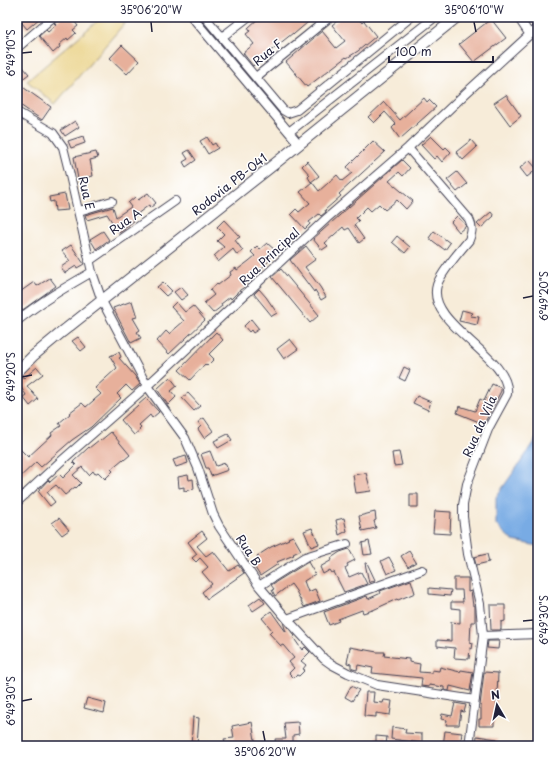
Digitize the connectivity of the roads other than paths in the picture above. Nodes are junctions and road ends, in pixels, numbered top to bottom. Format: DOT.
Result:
graph roads {
  1 [pos="53,17"];
  2 [pos="192,17"];
  3 [pos="205,17"];
  4 [pos="248,17"];
  5 [pos="330,17"];
  6 [pos="411,17"];
  7 [pos="435,17"];
  8 [pos="457,17"];
  9 [pos="518,17"];
  10 [pos="538,27"];
  11 [pos="530,35"];
  12 [pos="222,37"];
  13 [pos="17,48"];
  14 [pos="256,77"];
  15 [pos="17,112"];
  16 [pos="290,132"];
  17 [pos="299,144"];
  18 [pos="408,148"];
  19 [pos="112,201"];
  20 [pos="175,201"];
  21 [pos="79,211"];
  22 [pos="89,261"];
  23 [pos="92,272"];
  24 [pos="102,301"];
  25 [pos="17,321"];
  26 [pos="17,372"];
  27 [pos="147,386"];
  28 [pos="17,502"];
  29 [pos="347,544"];
  30 [pos="422,570"];
  31 [pos="259,586"];
  32 [pos="287,619"];
  33 [pos="538,634"];
  34 [pos="483,636"];
  35 [pos="475,700"];
  36 [pos="469,746"];
  1 -- 13 [label="street"];
  2 -- 16 [label="street"];
  3 -- 12 [label="street"];
  4 -- 12 [label="street"];
  5 -- 14 [label="street, Rua F"];
  6 -- 14 [label="street"];
  7 -- 16 [label="street"];
  8 -- 17 [label="main road, Rodovia PB-041"];
  9 -- 11 [label="street"];
  10 -- 11 [label="street, Rua Principal"];
  11 -- 18 [label="street, Rua Principal"];
  12 -- 14 [label="street"];
  15 -- 21 [label="street, Rua E"];
  16 -- 17 [label="street"];
  17 -- 24 [label="main road, Rodovia PB-041"];
  18 -- 27 [label="street, Rua Principal"];
  18 -- 34 [label="street, Rua da Vila"];
  19 -- 21 [label="street"];
  20 -- 22 [label="street, Rua A"];
  21 -- 22 [label="street, Rua E"];
  22 -- 23 [label="street, Rua E"];
  23 -- 24 [label="street, Rua E"];
  23 -- 25 [label="street"];
  24 -- 26 [label="main road, Rodovia PB-041"];
  24 -- 27 [label="street, Rua B"];
  27 -- 28 [label="street, Rua Principal"];
  27 -- 31 [label="street, Rua B"];
  29 -- 31 [label="street"];
  30 -- 32 [label="street"];
  31 -- 32 [label="street, Rua B"];
  32 -- 35 [label="street, Rua B"];
  33 -- 34 [label="street"];
  34 -- 35 [label="street, Rua da Vila"];
  35 -- 36 [label="street, Rua da Vila"];
}
